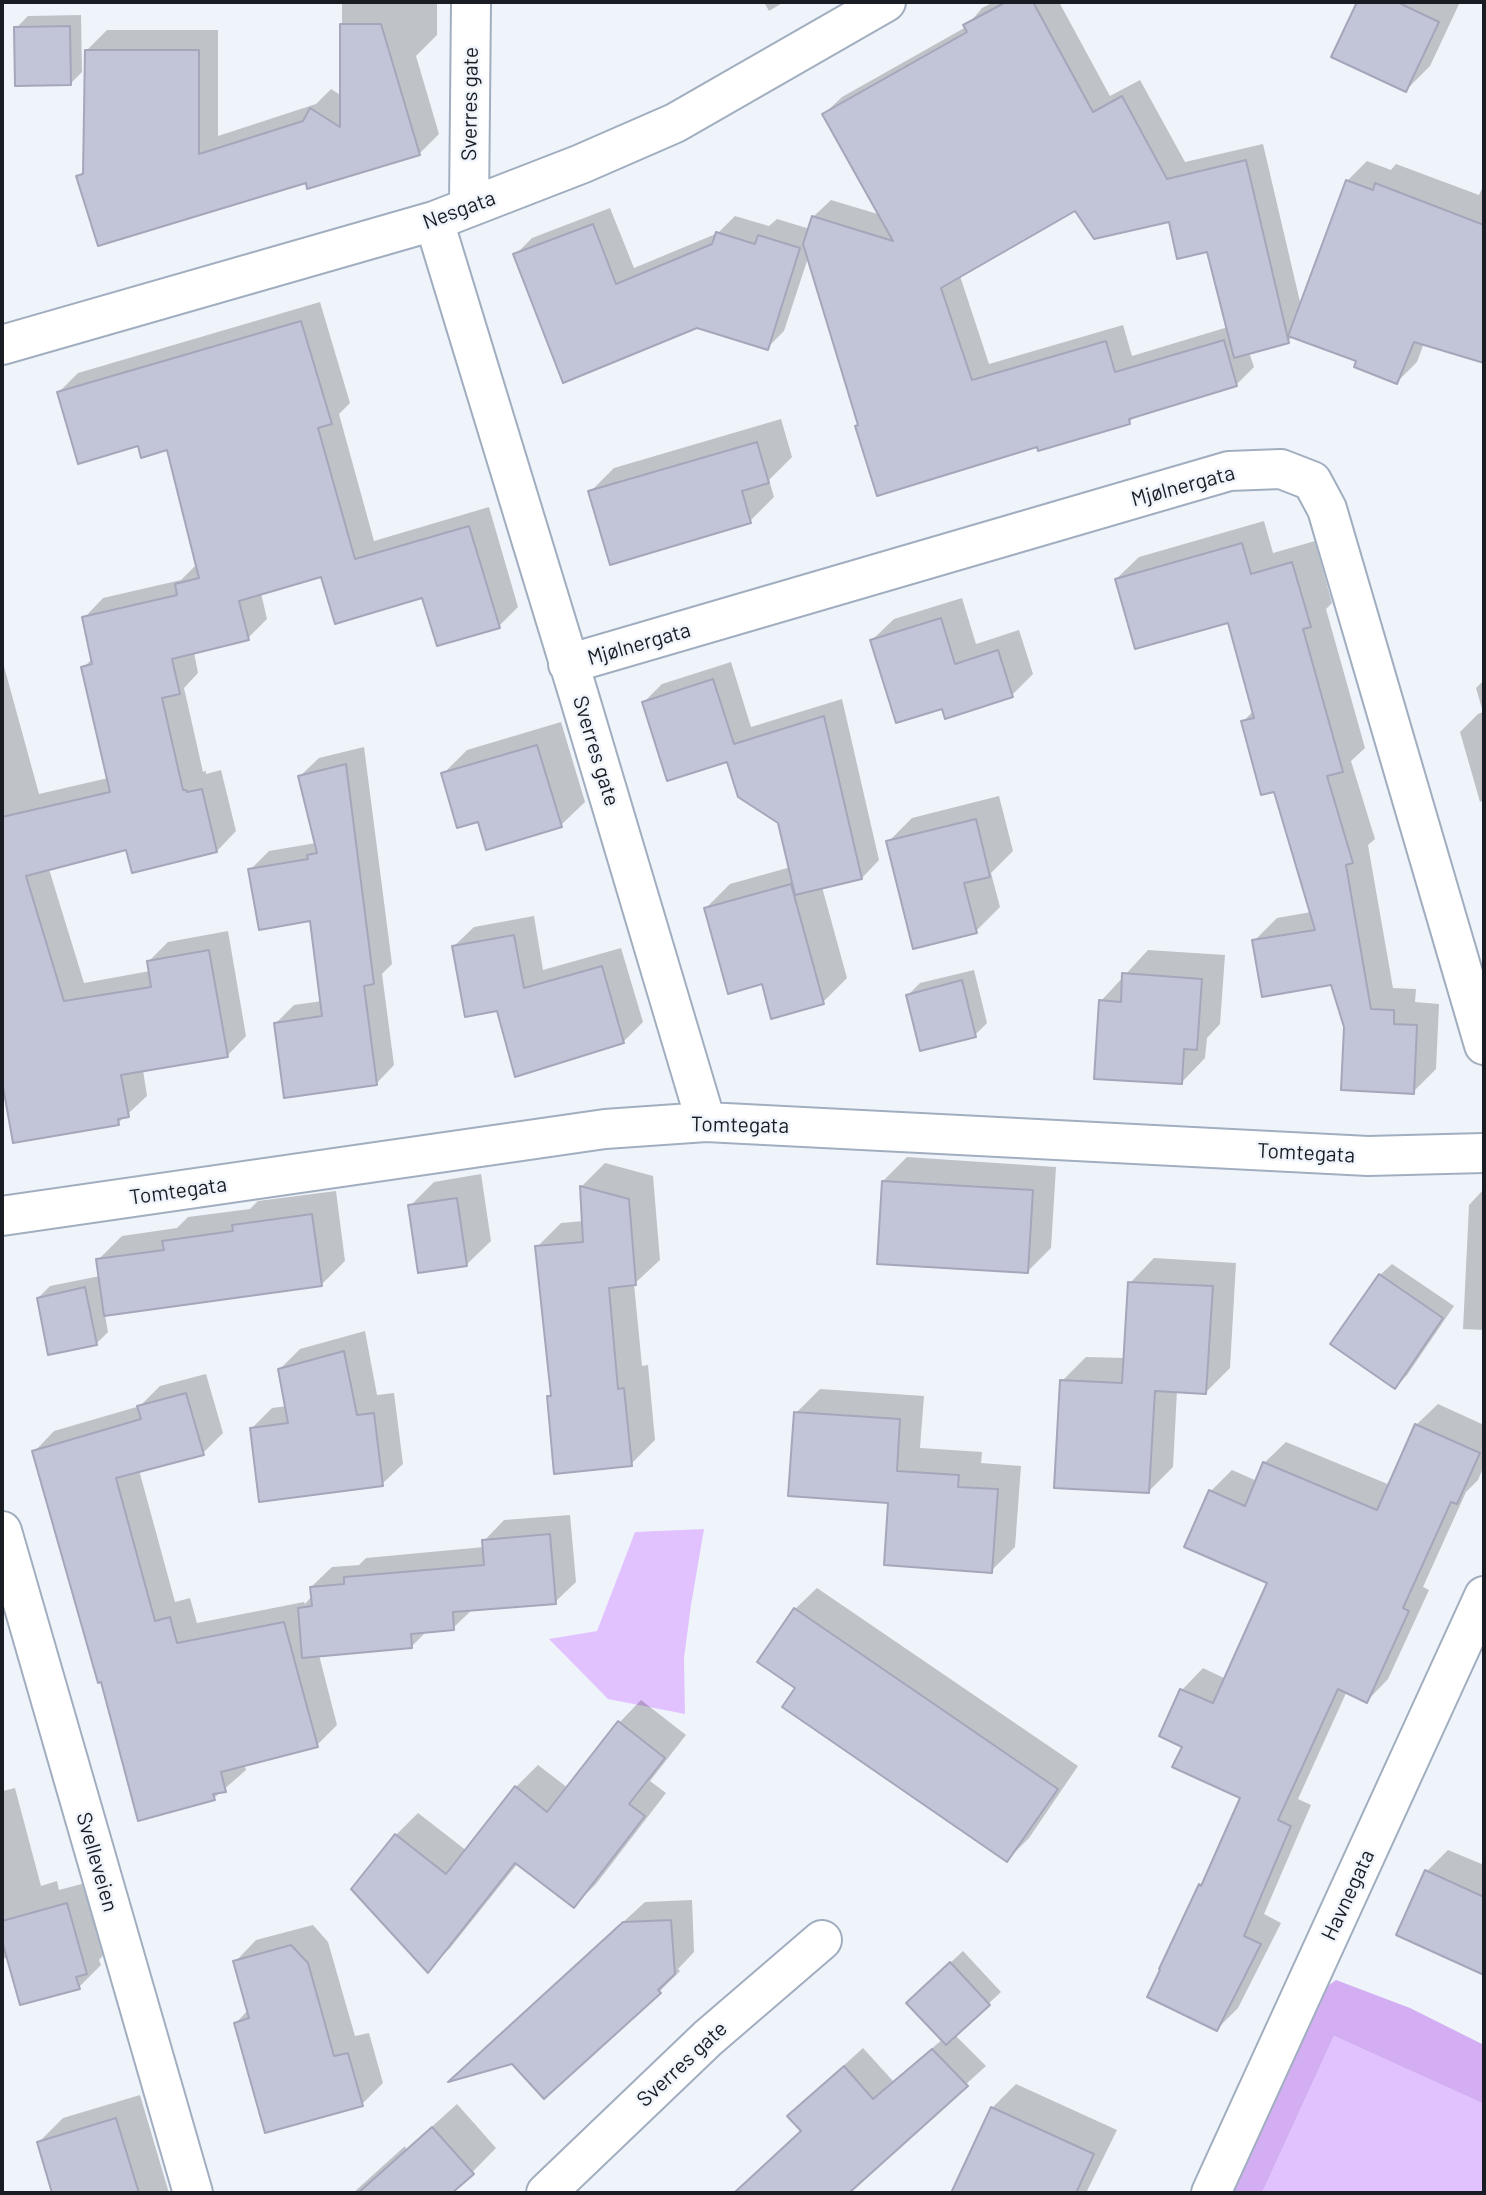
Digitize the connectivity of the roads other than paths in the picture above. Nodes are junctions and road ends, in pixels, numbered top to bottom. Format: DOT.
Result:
graph roads {
  1 [pos="471,2"];
  2 [pos="886,2"];
  3 [pos="469,207"];
  4 [pos="433,221"];
  5 [pos="2,345"];
  6 [pos="568,664"];
  7 [pos="1484,1045"];
  8 [pos="706,1122"];
  9 [pos="1484,1153"];
  10 [pos="2,1216"];
  11 [pos="2,1531"];
  12 [pos="1484,1596"];
  13 [pos="822,1940"];
  14 [pos="193,2193"];
  15 [pos="546,2193"];
  16 [pos="1212,2193"];
  1 -- 3 [label="street, Sverres gate"];
  2 -- 3 [label="street, Nesgata"];
  3 -- 4 [label="street, Nesgata"];
  4 -- 5 [label="street, Nesgata"];
  4 -- 6 [label="street, Sverres gate"];
  6 -- 7 [label="street, Mjølnergata"];
  6 -- 8 [label="street, Sverres gate"];
  8 -- 9 [label="street, Tomtegata"];
  8 -- 10 [label="street, Tomtegata"];
  11 -- 14 [label="street, Svelleveien"];
  12 -- 16 [label="street, Havnegata"];
  13 -- 15 [label="street, Sverres gate"];
}
